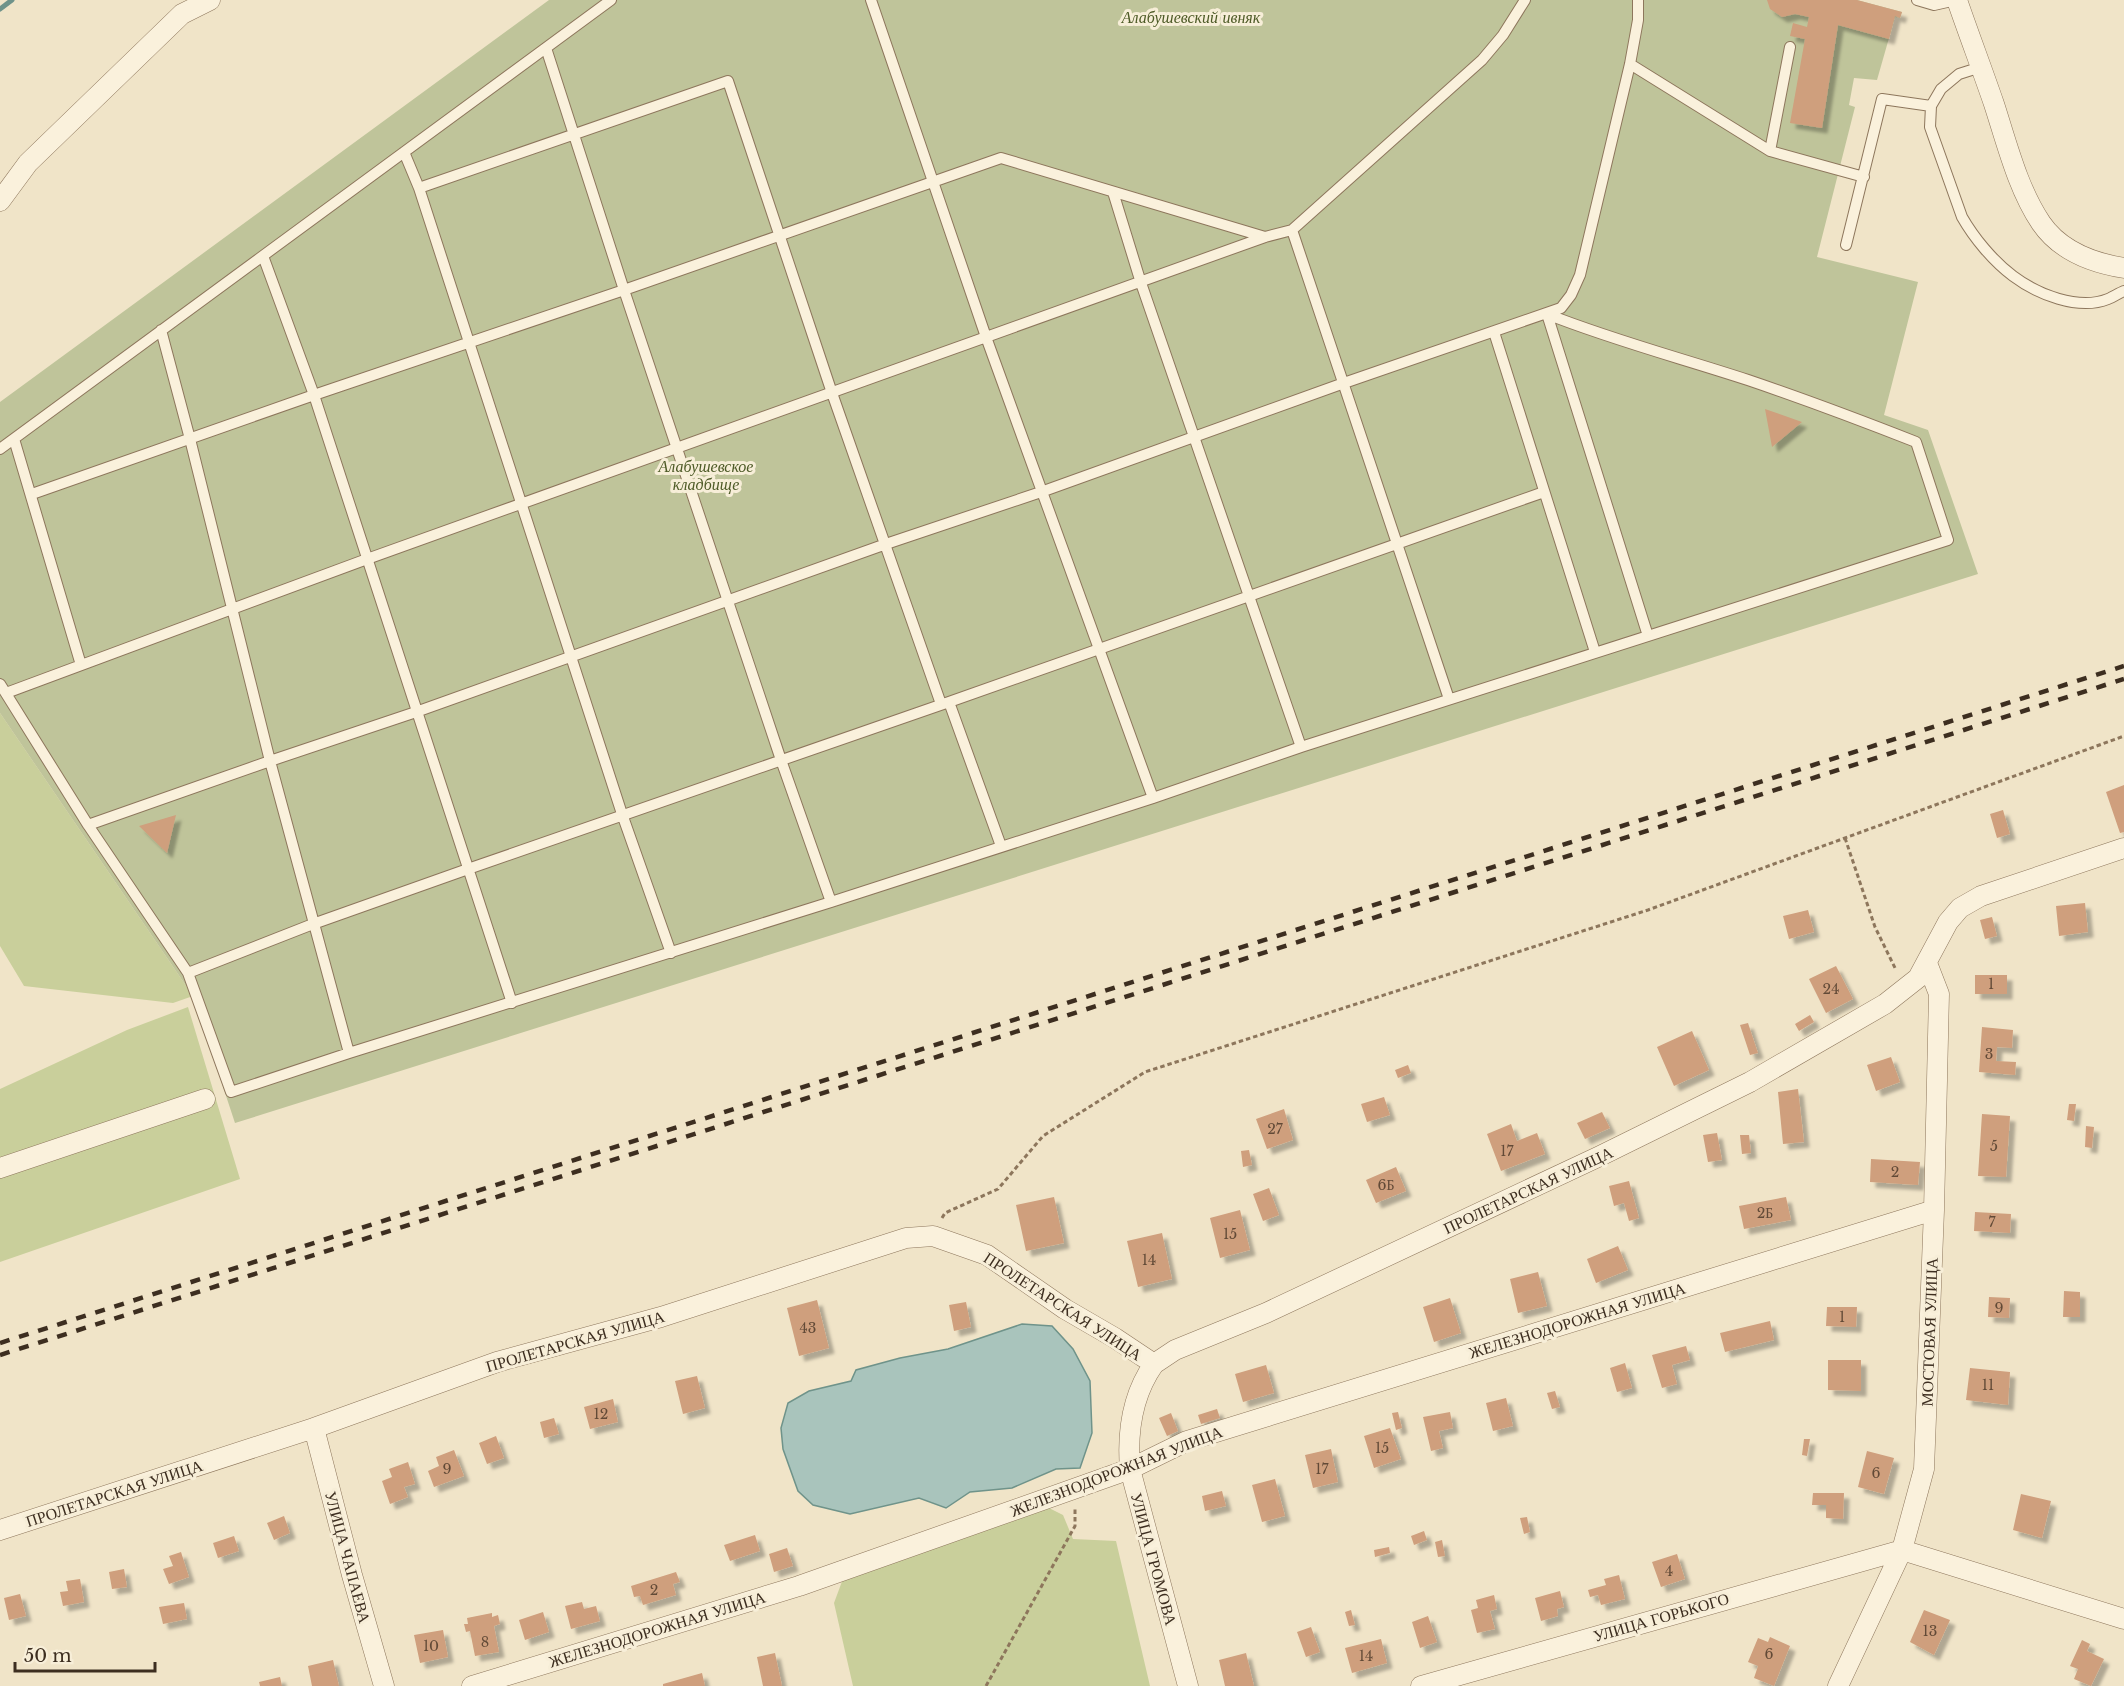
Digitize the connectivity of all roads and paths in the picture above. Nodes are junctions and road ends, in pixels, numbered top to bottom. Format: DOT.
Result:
graph roads {
  1 [pos="210,0"];
  2 [pos="610,0"];
  3 [pos="871,0"];
  4 [pos="1525,0"];
  5 [pos="1638,0"];
  6 [pos="1917,0"];
  7 [pos="1956,0"];
  8 [pos="1790,47"];
  9 [pos="546,48"];
  10 [pos="1629,64"];
  11 [pos="1981,67"];
  12 [pos="1931,106"];
  13 [pos="575,134"];
  14 [pos="1770,151"];
  15 [pos="404,152"];
  16 [pos="1864,177"];
  17 [pos="933,181"];
  18 [pos="419,188"];
  19 [pos="1113,192"];
  20 [pos="0,201"];
  21 [pos="1292,230"];
  22 [pos="778,236"];
  23 [pos="1265,237"];
  24 [pos="1846,245"];
  25 [pos="263,256"];
  26 [pos="2124,268"];
  27 [pos="1141,283"];
  28 [pos="624,291"];
  29 [pos="2124,291"];
  30 [pos="1547,314"];
  31 [pos="161,330"];
  32 [pos="1494,332"];
  33 [pos="986,337"];
  34 [pos="470,343"];
  35 [pos="1344,383"];
  36 [pos="832,393"];
  37 [pos="314,395"];
  38 [pos="1195,438"];
  39 [pos="15,439"];
  40 [pos="190,439"];
  41 [pos="678,448"];
  42 [pos="0,449"];
  43 [pos="1041,492"];
  44 [pos="1544,492"];
  45 [pos="32,494"];
  46 [pos="522,504"];
  47 [pos="886,544"];
  48 [pos="1396,546"];
  49 [pos="367,559"];
  50 [pos="1248,597"];
  51 [pos="729,601"];
  52 [pos="233,609"];
  53 [pos="1648,636"];
  54 [pos="1098,649"];
  55 [pos="1595,652"];
  56 [pos="572,657"];
  57 [pos="81,665"];
  58 [pos="3,689"];
  59 [pos="1449,699"];
  60 [pos="945,703"];
  61 [pos="416,712"];
  62 [pos="2124,736"];
  63 [pos="1301,747"];
  64 [pos="781,760"];
  65 [pos="270,761"];
  66 [pos="1153,798"];
  67 [pos="622,814"];
  68 [pos="88,825"];
  69 [pos="1845,838"];
  70 [pos="1002,846"];
  71 [pos="2124,848"];
  72 [pos="468,868"];
  73 [pos="831,902"];
  74 [pos="313,924"];
  75 [pos="670,953"];
  76 [pos="1927,963"];
  77 [pos="188,973"];
  78 [pos="1906,987"];
  79 [pos="512,1003"];
  80 [pos="349,1053"];
  81 [pos="205,1100"];
  82 [pos="0,1168"];
  83 [pos="1934,1210"];
  84 [pos="933,1236"];
  85 [pos="1154,1364"];
  86 [pos="314,1428"];
  87 [pos="1130,1469"];
  88 [pos="1074,1488"];
  89 [pos="0,1530"];
  90 [pos="1902,1550"];
  91 [pos="2124,1619"];
  92 [pos="384,1686"];
  93 [pos="472,1686"];
  94 [pos="986,1686"];
  95 [pos="1188,1686"];
  96 [pos="1421,1686"];
  97 [pos="1838,1686"];
  1 -- 20 [label="street"];
  2 -- 9 [label="lane"];
  3 -- 17 [label="lane"];
  4 -- 21 [label="lane"];
  5 -- 10 [label="lane"];
  6 -- 7 [label="lane"];
  7 -- 11 [label="street"];
  8 -- 14 [label="lane"];
  9 -- 13 [label="lane"];
  9 -- 15 [label="lane"];
  10 -- 14 [label="lane"];
  10 -- 30 [label="lane"];
  11 -- 12 [label="lane"];
  11 -- 26 [label="street"];
  12 -- 16 [label="lane"];
  12 -- 29 [label="lane"];
  13 -- 18 [label="lane"];
  13 -- 22 [label="lane"];
  13 -- 28 [label="lane"];
  14 -- 16 [label="lane"];
  15 -- 18 [label="lane"];
  15 -- 25 [label="lane"];
  16 -- 24 [label="lane"];
  17 -- 19 [label="lane"];
  17 -- 22 [label="lane"];
  17 -- 33 [label="lane"];
  18 -- 34 [label="lane"];
  19 -- 23 [label="lane"];
  19 -- 27 [label="lane"];
  21 -- 23 [label="lane"];
  21 -- 35 [label="lane"];
  22 -- 28 [label="lane"];
  22 -- 36 [label="lane"];
  23 -- 27 [label="lane"];
  25 -- 31 [label="lane"];
  25 -- 37 [label="lane"];
  27 -- 33 [label="lane"];
  27 -- 38 [label="lane"];
  28 -- 34 [label="lane"];
  28 -- 41 [label="lane"];
  30 -- 32 [label="lane"];
  30 -- 53 [label="lane"];
  30 -- 53 [label="lane"];
  31 -- 39 [label="lane"];
  31 -- 40 [label="lane"];
  32 -- 35 [label="lane"];
  32 -- 44 [label="lane"];
  33 -- 36 [label="lane"];
  33 -- 43 [label="lane"];
  34 -- 37 [label="lane"];
  34 -- 46 [label="lane"];
  35 -- 38 [label="lane"];
  35 -- 48 [label="lane"];
  36 -- 41 [label="lane"];
  36 -- 47 [label="lane"];
  37 -- 40 [label="lane"];
  37 -- 49 [label="lane"];
  38 -- 43 [label="lane"];
  38 -- 50 [label="lane"];
  39 -- 42 [label="lane"];
  39 -- 45 [label="lane"];
  40 -- 45 [label="lane"];
  40 -- 52 [label="lane"];
  41 -- 46 [label="lane"];
  41 -- 51 [label="lane"];
  43 -- 47 [label="lane"];
  43 -- 54 [label="lane"];
  44 -- 48 [label="lane"];
  44 -- 55 [label="lane"];
  45 -- 57 [label="lane"];
  46 -- 49 [label="lane"];
  46 -- 56 [label="lane"];
  47 -- 51 [label="lane"];
  47 -- 60 [label="lane"];
  48 -- 50 [label="lane"];
  48 -- 59 [label="lane"];
  49 -- 52 [label="lane"];
  49 -- 61 [label="lane"];
  50 -- 54 [label="lane"];
  50 -- 63 [label="lane"];
  51 -- 56 [label="lane"];
  51 -- 64 [label="lane"];
  52 -- 57 [label="lane"];
  52 -- 65 [label="lane"];
  53 -- 55 [label="lane"];
  54 -- 60 [label="lane"];
  54 -- 66 [label="lane"];
  55 -- 59 [label="lane"];
  56 -- 61 [label="lane"];
  56 -- 67 [label="lane"];
  57 -- 58 [label="lane"];
  58 -- 68 [label="lane"];
  59 -- 63 [label="lane"];
  60 -- 64 [label="lane"];
  60 -- 70 [label="lane"];
  61 -- 65 [label="lane"];
  61 -- 72 [label="lane"];
  62 -- 69 [label="path"];
  63 -- 66 [label="lane"];
  64 -- 67 [label="lane"];
  64 -- 73 [label="lane"];
  65 -- 68 [label="lane"];
  65 -- 74 [label="lane"];
  66 -- 70 [label="lane"];
  67 -- 72 [label="lane"];
  67 -- 75 [label="lane"];
  68 -- 77 [label="lane"];
  69 -- 78 [label="path"];
  69 -- 84 [label="path"];
  70 -- 73 [label="lane"];
  71 -- 76 [label="street, ПРОЛЕТАРСКАЯ УЛИЦА"];
  72 -- 74 [label="lane"];
  72 -- 79 [label="lane"];
  73 -- 75 [label="lane"];
  74 -- 77 [label="lane"];
  74 -- 80 [label="lane"];
  75 -- 79 [label="lane"];
  76 -- 78 [label="street, ПРОЛЕТАРСКАЯ УЛИЦА"];
  76 -- 83 [label="street, МОСТОВАЯ УЛИЦА"];
  77 -- 80 [label="lane"];
  78 -- 85 [label="street, ПРОЛЕТАРСКАЯ УЛИЦА"];
  79 -- 80 [label="lane"];
  81 -- 82 [label="street"];
  83 -- 87 [label="street, ЖЕЛЕЗНОДОРОЖНАЯ УЛИЦА"];
  83 -- 90 [label="street, МОСТОВАЯ УЛИЦА"];
  84 -- 85 [label="street, ПРОЛЕТАРСКАЯ УЛИЦА"];
  84 -- 86 [label="street, ПРОЛЕТАРСКАЯ УЛИЦА"];
  85 -- 87 [label="street, УЛИЦА ГРОМОВА"];
  86 -- 89 [label="street, ПРОЛЕТАРСКАЯ УЛИЦА"];
  86 -- 92 [label="street, УЛИЦА ЧАПАЕВА"];
  87 -- 88 [label="street, ЖЕЛЕЗНОДОРОЖНАЯ УЛИЦА"];
  87 -- 95 [label="street, УЛИЦА ГРОМОВА"];
  88 -- 93 [label="street, ЖЕЛЕЗНОДОРОЖНАЯ УЛИЦА"];
  88 -- 94 [label="path"];
  90 -- 91 [label="street"];
  90 -- 96 [label="street, УЛИЦА ГОРЬКОГО"];
  90 -- 97 [label="street, МОСТОВАЯ УЛИЦА"];
}
